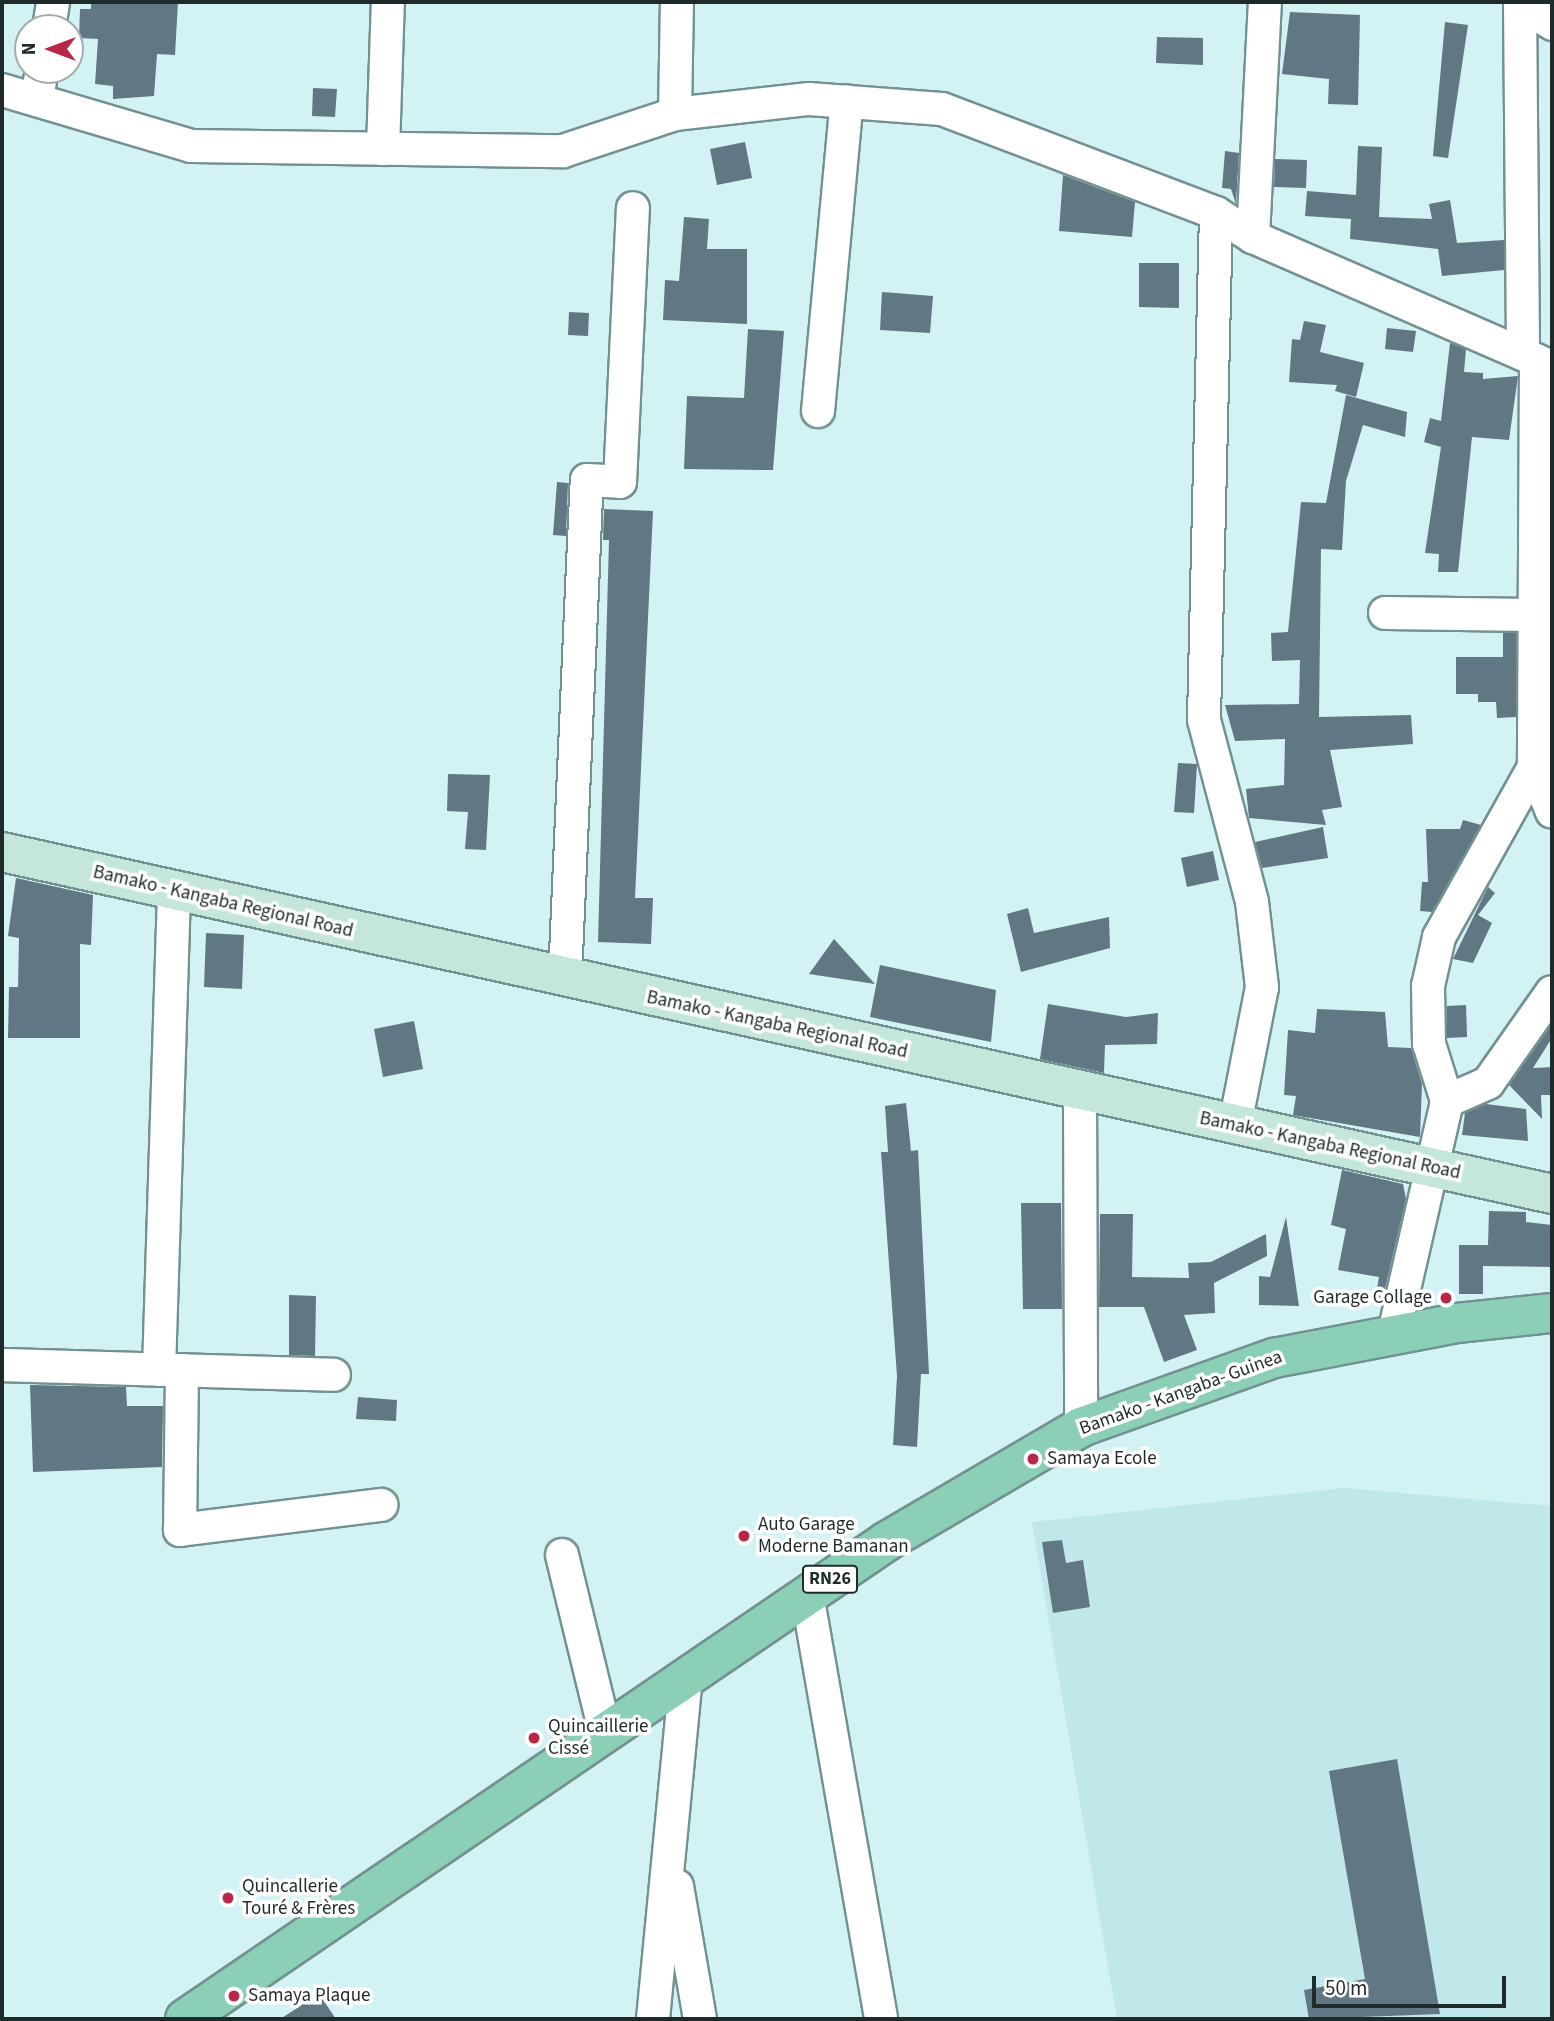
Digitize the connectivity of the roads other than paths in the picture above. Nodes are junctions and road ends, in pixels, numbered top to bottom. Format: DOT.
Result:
graph roads {
  1 [pos="388,2"];
  2 [pos="677,2"];
  3 [pos="1265,2"];
  4 [pos="1521,4"];
  5 [pos="1552,24"];
  6 [pos="40,85"];
  7 [pos="2,90"];
  8 [pos="847,101"];
  9 [pos="675,114"];
  10 [pos="383,149"];
  11 [pos="633,208"];
  12 [pos="1216,213"];
  13 [pos="1253,237"];
  14 [pos="1537,360"];
  15 [pos="818,411"];
  16 [pos="1385,613"];
  17 [pos="1535,615"];
  18 [pos="1543,758"];
  19 [pos="1552,812"];
  20 [pos="2,852"];
  21 [pos="174,890"];
  22 [pos="565,978"];
  23 [pos="1552,992"];
  24 [pos="1080,1091"];
  25 [pos="1447,1101"];
  26 [pos="1235,1125"];
  27 [pos="1432,1168"];
  28 [pos="1552,1194"];
  29 [pos="1552,1313"];
  30 [pos="1394,1333"];
  31 [pos="2,1365"];
  32 [pos="170,1370"];
  33 [pos="334,1375"];
  34 [pos="1081,1427"];
  35 [pos="381,1504"];
  36 [pos="562,1555"];
  37 [pos="807,1594"];
  38 [pos="686,1676"];
  39 [pos="605,1731"];
  40 [pos="669,1843"];
  41 [pos="185,2019"];
  42 [pos="653,2019"];
  43 [pos="700,2019"];
  44 [pos="881,2019"];
  1 -- 10 [label="street"];
  2 -- 9 [label="street"];
  3 -- 13 [label="street"];
  4 -- 5 [label="street"];
  4 -- 14 [label="street"];
  6 -- 7 [label="street"];
  6 -- 10 [label="street"];
  8 -- 9 [label="street"];
  8 -- 12 [label="street"];
  8 -- 15 [label="street"];
  9 -- 10 [label="street"];
  11 -- 22 [label="street"];
  12 -- 13 [label="street"];
  12 -- 26 [label="street"];
  13 -- 14 [label="street"];
  14 -- 17 [label="street"];
  16 -- 17 [label="street"];
  17 -- 18 [label="street"];
  18 -- 19 [label="street"];
  18 -- 25 [label="street"];
  20 -- 21 [label="street, Bamako - Kangaba Regional Road"];
  21 -- 22 [label="street, Bamako - Kangaba Regional Road"];
  21 -- 32 [label="street"];
  22 -- 24 [label="street, Bamako - Kangaba Regional Road"];
  23 -- 25 [label="street"];
  24 -- 26 [label="street, Bamako - Kangaba Regional Road"];
  24 -- 34 [label="street"];
  25 -- 27 [label="street"];
  26 -- 27 [label="street, Bamako - Kangaba Regional Road"];
  27 -- 28 [label="street, Bamako - Kangaba Regional Road"];
  27 -- 30 [label="street"];
  29 -- 30 [label="main road, Bamako - Kangaba- Guinea / RN26"];
  30 -- 34 [label="main road, Bamako - Kangaba- Guinea / RN26"];
  31 -- 32 [label="street"];
  32 -- 33 [label="street"];
  32 -- 35 [label="street"];
  34 -- 37 [label="main road, Bamako - Kangaba- Guinea / RN26"];
  36 -- 39 [label="street"];
  37 -- 38 [label="main road, Bamako - Kangaba- Guinea / RN26"];
  37 -- 44 [label="street"];
  38 -- 39 [label="main road, Bamako - Kangaba- Guinea / RN26"];
  38 -- 40 [label="street"];
  39 -- 41 [label="main road, Bamako - Kangaba- Guinea / RN26"];
  40 -- 42 [label="street"];
  40 -- 43 [label="street"];
}
